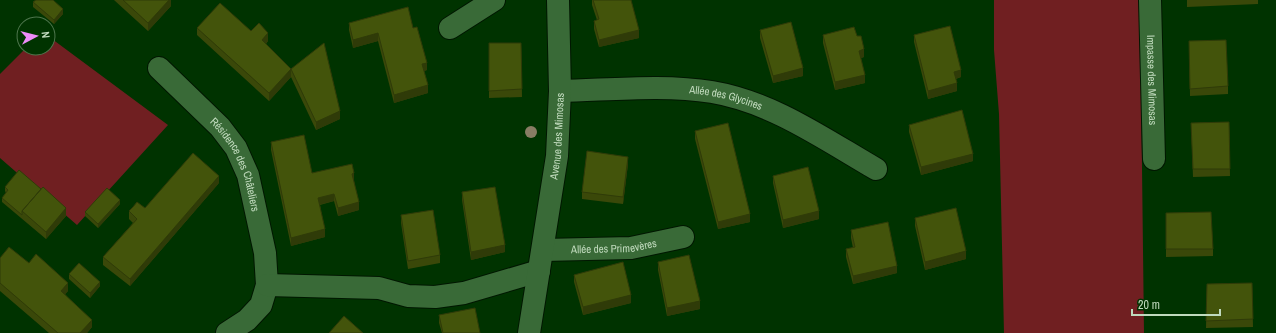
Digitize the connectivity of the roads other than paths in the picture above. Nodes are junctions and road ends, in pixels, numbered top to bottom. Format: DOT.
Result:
graph roads {
  1 [pos="494,0"];
  2 [pos="558,0"];
  3 [pos="1150,0"];
  4 [pos="450,28"];
  5 [pos="159,68"];
  6 [pos="560,91"];
  7 [pos="1154,160"];
  8 [pos="876,169"];
  9 [pos="683,237"];
  10 [pos="541,260"];
  11 [pos="268,285"];
  12 [pos="227,333"];
  13 [pos="529,333"];
  1 -- 4 [label="street"];
  2 -- 6 [label="street, Avenue des Mimosas"];
  3 -- 7 [label="street, Impasse des Mimosas"];
  5 -- 11 [label="street, Résidence des Châteliers"];
  6 -- 8 [label="street, Allée des Glycines"];
  6 -- 10 [label="street, Avenue des Mimosas"];
  9 -- 10 [label="street, Allée des Primevères"];
  10 -- 11 [label="street"];
  10 -- 13 [label="street, Avenue des Mimosas"];
  11 -- 12 [label="street, Résidence des Châteliers"];
}
